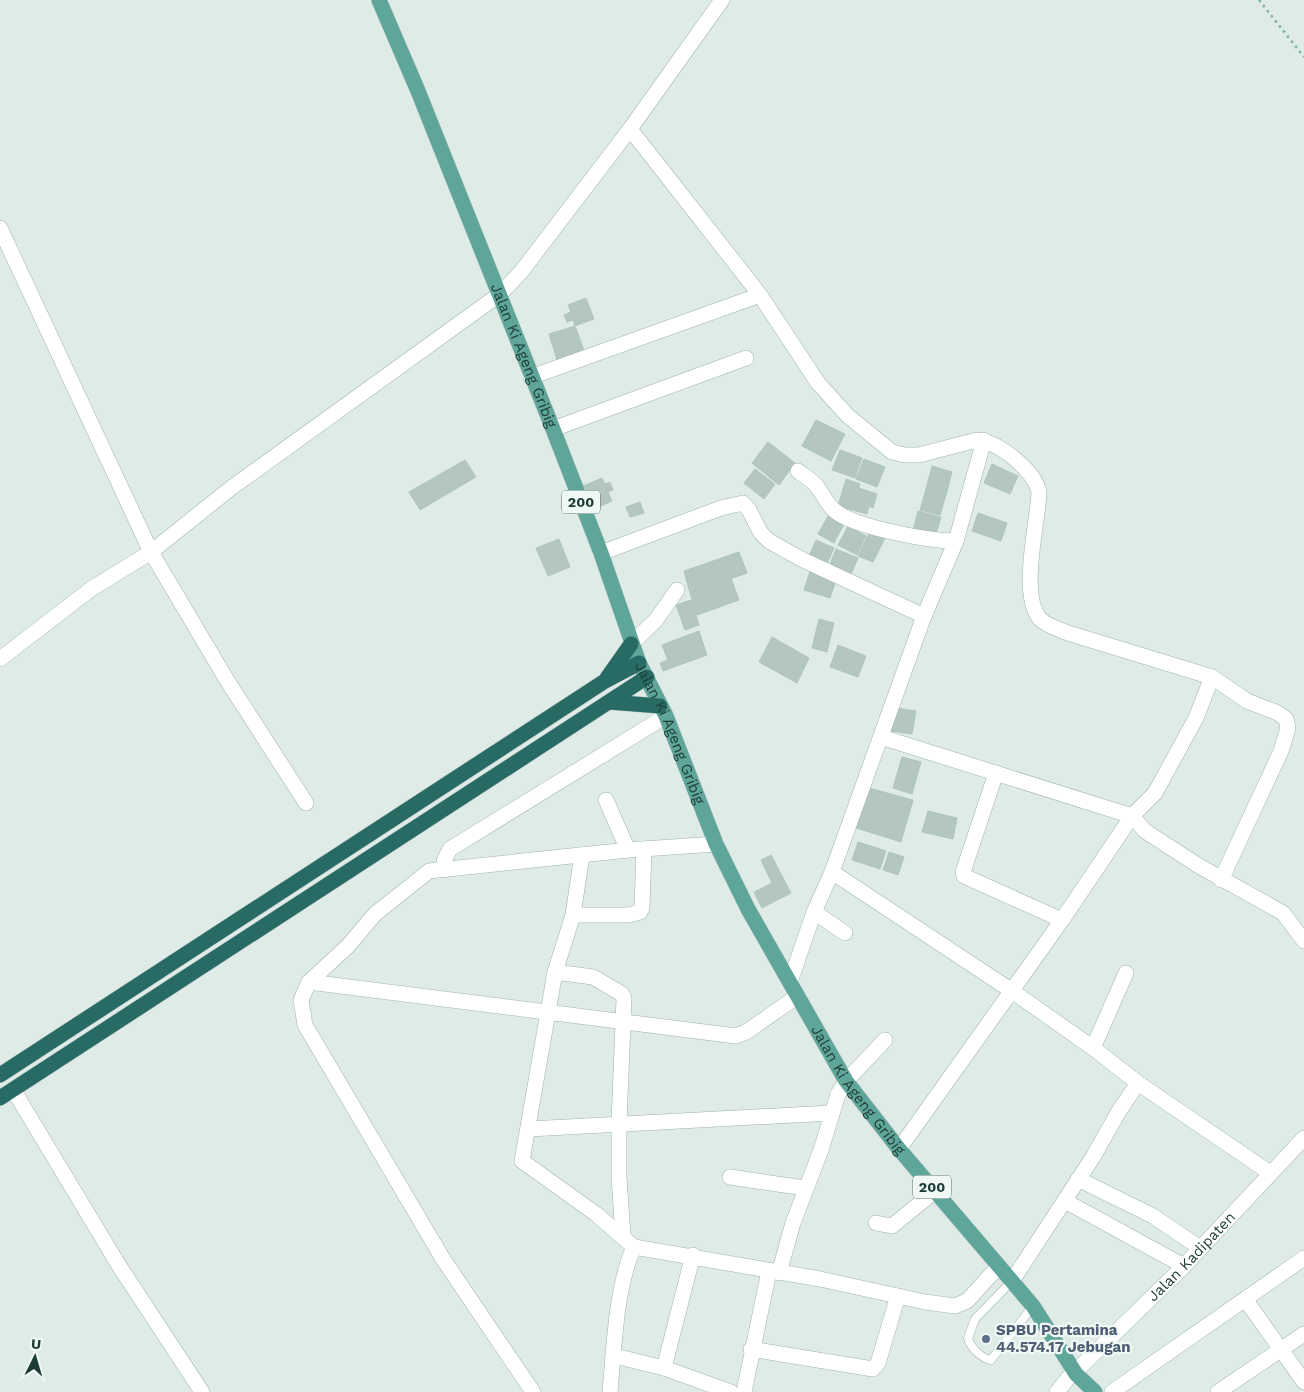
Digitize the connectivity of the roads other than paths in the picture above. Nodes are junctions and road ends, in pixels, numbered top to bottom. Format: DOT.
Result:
graph roads {
  1 [pos="378,0"];
  2 [pos="722,0"];
  3 [pos="630,129"];
  4 [pos="0,228"];
  5 [pos="500,294"];
  6 [pos="760,295"];
  7 [pos="746,358"];
  8 [pos="531,376"];
  9 [pos="553,429"];
  10 [pos="984,440"];
  11 [pos="798,471"];
  12 [pos="956,541"];
  13 [pos="151,552"];
  14 [pos="601,553"];
  15 [pos="677,590"];
  16 [pos="924,616"];
  17 [pos="631,644"];
  18 [pos="0,659"];
  19 [pos="639,663"];
  20 [pos="647,677"];
  21 [pos="1212,678"];
  22 [pos="605,681"];
  23 [pos="609,702"];
  24 [pos="663,711"];
  25 [pos="881,737"];
  26 [pos="996,773"];
  27 [pos="606,800"];
  28 [pos="306,803"];
  29 [pos="1132,816"];
  30 [pos="716,844"];
  31 [pos="644,849"];
  32 [pos="628,850"];
  33 [pos="582,855"];
  34 [pos="444,870"];
  35 [pos="832,872"];
  36 [pos="1221,880"];
  37 [pos="814,912"];
  38 [pos="573,915"];
  39 [pos="1062,920"];
  40 [pos="845,933"];
  41 [pos="1304,941"];
  42 [pos="555,972"];
  43 [pos="1126,973"];
  44 [pos="309,982"];
  45 [pos="790,982"];
  46 [pos="1012,991"];
  47 [pos="798,996"];
  48 [pos="548,1012"];
  49 [pos="624,1022"];
  50 [pos="885,1040"];
  51 [pos="1093,1048"];
  52 [pos="0,1075"];
  53 [pos="846,1081"];
  54 [pos="1138,1083"];
  55 [pos="18,1096"];
  56 [pos="0,1098"];
  57 [pos="832,1113"];
  58 [pos="619,1124"];
  59 [pos="529,1129"];
  60 [pos="1304,1138"];
  61 [pos="899,1149"];
  62 [pos="1270,1174"];
  63 [pos="730,1177"];
  64 [pos="1078,1179"];
  65 [pos="804,1188"];
  66 [pos="935,1191"];
  67 [pos="1065,1202"];
  68 [pos="876,1223"];
  69 [pos="628,1242"];
  70 [pos="1200,1248"];
  71 [pos="693,1256"];
  72 [pos="1304,1258"];
  73 [pos="1000,1266"];
  74 [pos="1184,1266"];
  75 [pos="774,1272"];
  76 [pos="1012,1281"];
  77 [pos="898,1296"];
  78 [pos="1245,1299"];
  79 [pos="1033,1306"];
  80 [pos="1304,1334"];
  81 [pos="751,1349"];
  82 [pos="1282,1349"];
  83 [pos="615,1356"];
  84 [pos="664,1368"];
  85 [pos="1070,1378"];
  86 [pos="1304,1382"];
  87 [pos="202,1392"];
  88 [pos="533,1392"];
  89 [pos="610,1392"];
  90 [pos="731,1392"];
  91 [pos="744,1392"];
  92 [pos="1095,1392"];
  93 [pos="1112,1392"];
  94 [pos="1218,1392"];
  1 -- 5 [label="main road, Jalan Ki Ageng Gribig / 200"];
  2 -- 3 [label="street"];
  3 -- 5 [label="street"];
  3 -- 6 [label="street"];
  4 -- 13 [label="street"];
  5 -- 8 [label="main road, Jalan Ki Ageng Gribig / 200"];
  5 -- 13 [label="street"];
  6 -- 8 [label="street"];
  6 -- 10 [label="street"];
  7 -- 9 [label="street"];
  8 -- 9 [label="main road, Jalan Ki Ageng Gribig / 200"];
  9 -- 14 [label="main road, Jalan Ki Ageng Gribig / 200"];
  10 -- 12 [label="street"];
  10 -- 21 [label="street"];
  11 -- 12 [label="street"];
  12 -- 16 [label="street"];
  13 -- 18 [label="street"];
  13 -- 28 [label="street"];
  14 -- 16 [label="street"];
  14 -- 17 [label="main road, Jalan Ki Ageng Gribig / 200"];
  15 -- 17 [label="street"];
  16 -- 25 [label="street"];
  17 -- 19 [label="main road, Jalan Ki Ageng Gribig / 200"];
  17 -- 22 [label="highway"];
  19 -- 20 [label="main road, Jalan Ki Ageng Gribig / 200"];
  19 -- 22 [label="highway"];
  20 -- 23 [label="highway"];
  20 -- 24 [label="main road, Jalan Ki Ageng Gribig / 200"];
  21 -- 29 [label="street"];
  21 -- 36 [label="street"];
  22 -- 52 [label="highway"];
  23 -- 24 [label="highway"];
  23 -- 56 [label="highway"];
  24 -- 30 [label="main road, Jalan Ki Ageng Gribig / 200"];
  24 -- 34 [label="street"];
  25 -- 26 [label="street"];
  25 -- 35 [label="street"];
  26 -- 29 [label="street"];
  26 -- 39 [label="street"];
  27 -- 32 [label="street"];
  29 -- 36 [label="street"];
  29 -- 39 [label="street"];
  30 -- 31 [label="street"];
  30 -- 45 [label="main road, Jalan Ki Ageng Gribig / 200"];
  31 -- 32 [label="street"];
  31 -- 38 [label="street"];
  32 -- 33 [label="street"];
  33 -- 34 [label="street"];
  33 -- 38 [label="street"];
  34 -- 44 [label="street"];
  35 -- 37 [label="street"];
  35 -- 46 [label="street"];
  36 -- 41 [label="street"];
  37 -- 40 [label="street"];
  37 -- 45 [label="street"];
  38 -- 42 [label="street"];
  39 -- 46 [label="street"];
  42 -- 48 [label="street"];
  42 -- 49 [label="street"];
  43 -- 51 [label="street"];
  44 -- 48 [label="street"];
  44 -- 88 [label="street"];
  45 -- 47 [label="main road, Jalan Ki Ageng Gribig / 200"];
  46 -- 51 [label="street"];
  46 -- 61 [label="street"];
  47 -- 49 [label="street"];
  47 -- 53 [label="main road, Jalan Ki Ageng Gribig / 200"];
  48 -- 49 [label="street"];
  48 -- 59 [label="street"];
  49 -- 58 [label="street"];
  50 -- 53 [label="street"];
  51 -- 54 [label="street"];
  53 -- 57 [label="street"];
  53 -- 61 [label="main road, Jalan Ki Ageng Gribig / 200"];
  54 -- 62 [label="street"];
  54 -- 64 [label="street"];
  55 -- 87 [label="street"];
  57 -- 58 [label="street"];
  57 -- 65 [label="street"];
  58 -- 59 [label="street"];
  58 -- 69 [label="street"];
  59 -- 69 [label="street"];
  60 -- 62 [label="street, Jalan Kadipaten"];
  61 -- 66 [label="main road, Jalan Ki Ageng Gribig / 200"];
  62 -- 70 [label="street, Jalan Kadipaten"];
  63 -- 65 [label="street"];
  64 -- 67 [label="street"];
  64 -- 70 [label="street"];
  65 -- 75 [label="street"];
  66 -- 68 [label="street"];
  66 -- 73 [label="main road, Jalan Ki Ageng Gribig / 200"];
  67 -- 74 [label="street"];
  67 -- 76 [label="street"];
  69 -- 71 [label="street"];
  69 -- 83 [label="street"];
  70 -- 74 [label="street, Jalan Kadipaten"];
  71 -- 75 [label="street"];
  71 -- 84 [label="street"];
  72 -- 78 [label="street"];
  73 -- 76 [label="main road, Jalan Ki Ageng Gribig / 200"];
  73 -- 77 [label="street"];
  74 -- 85 [label="street, Jalan Kadipaten"];
  75 -- 77 [label="street"];
  75 -- 81 [label="street"];
  76 -- 79 [label="main road, Jalan Ki Ageng Gribig / 200"];
  76 -- 79 [label="lane"];
  77 -- 81 [label="street"];
  78 -- 82 [label="street"];
  78 -- 93 [label="street"];
  79 -- 85 [label="main road, Jalan Ki Ageng Gribig / 200"];
  80 -- 82 [label="street"];
  81 -- 91 [label="street"];
  82 -- 86 [label="street"];
  82 -- 94 [label="street"];
  83 -- 84 [label="street"];
  83 -- 89 [label="street"];
  84 -- 90 [label="street"];
  85 -- 92 [label="main road, Jalan Ki Ageng Gribig / 200"];
}
